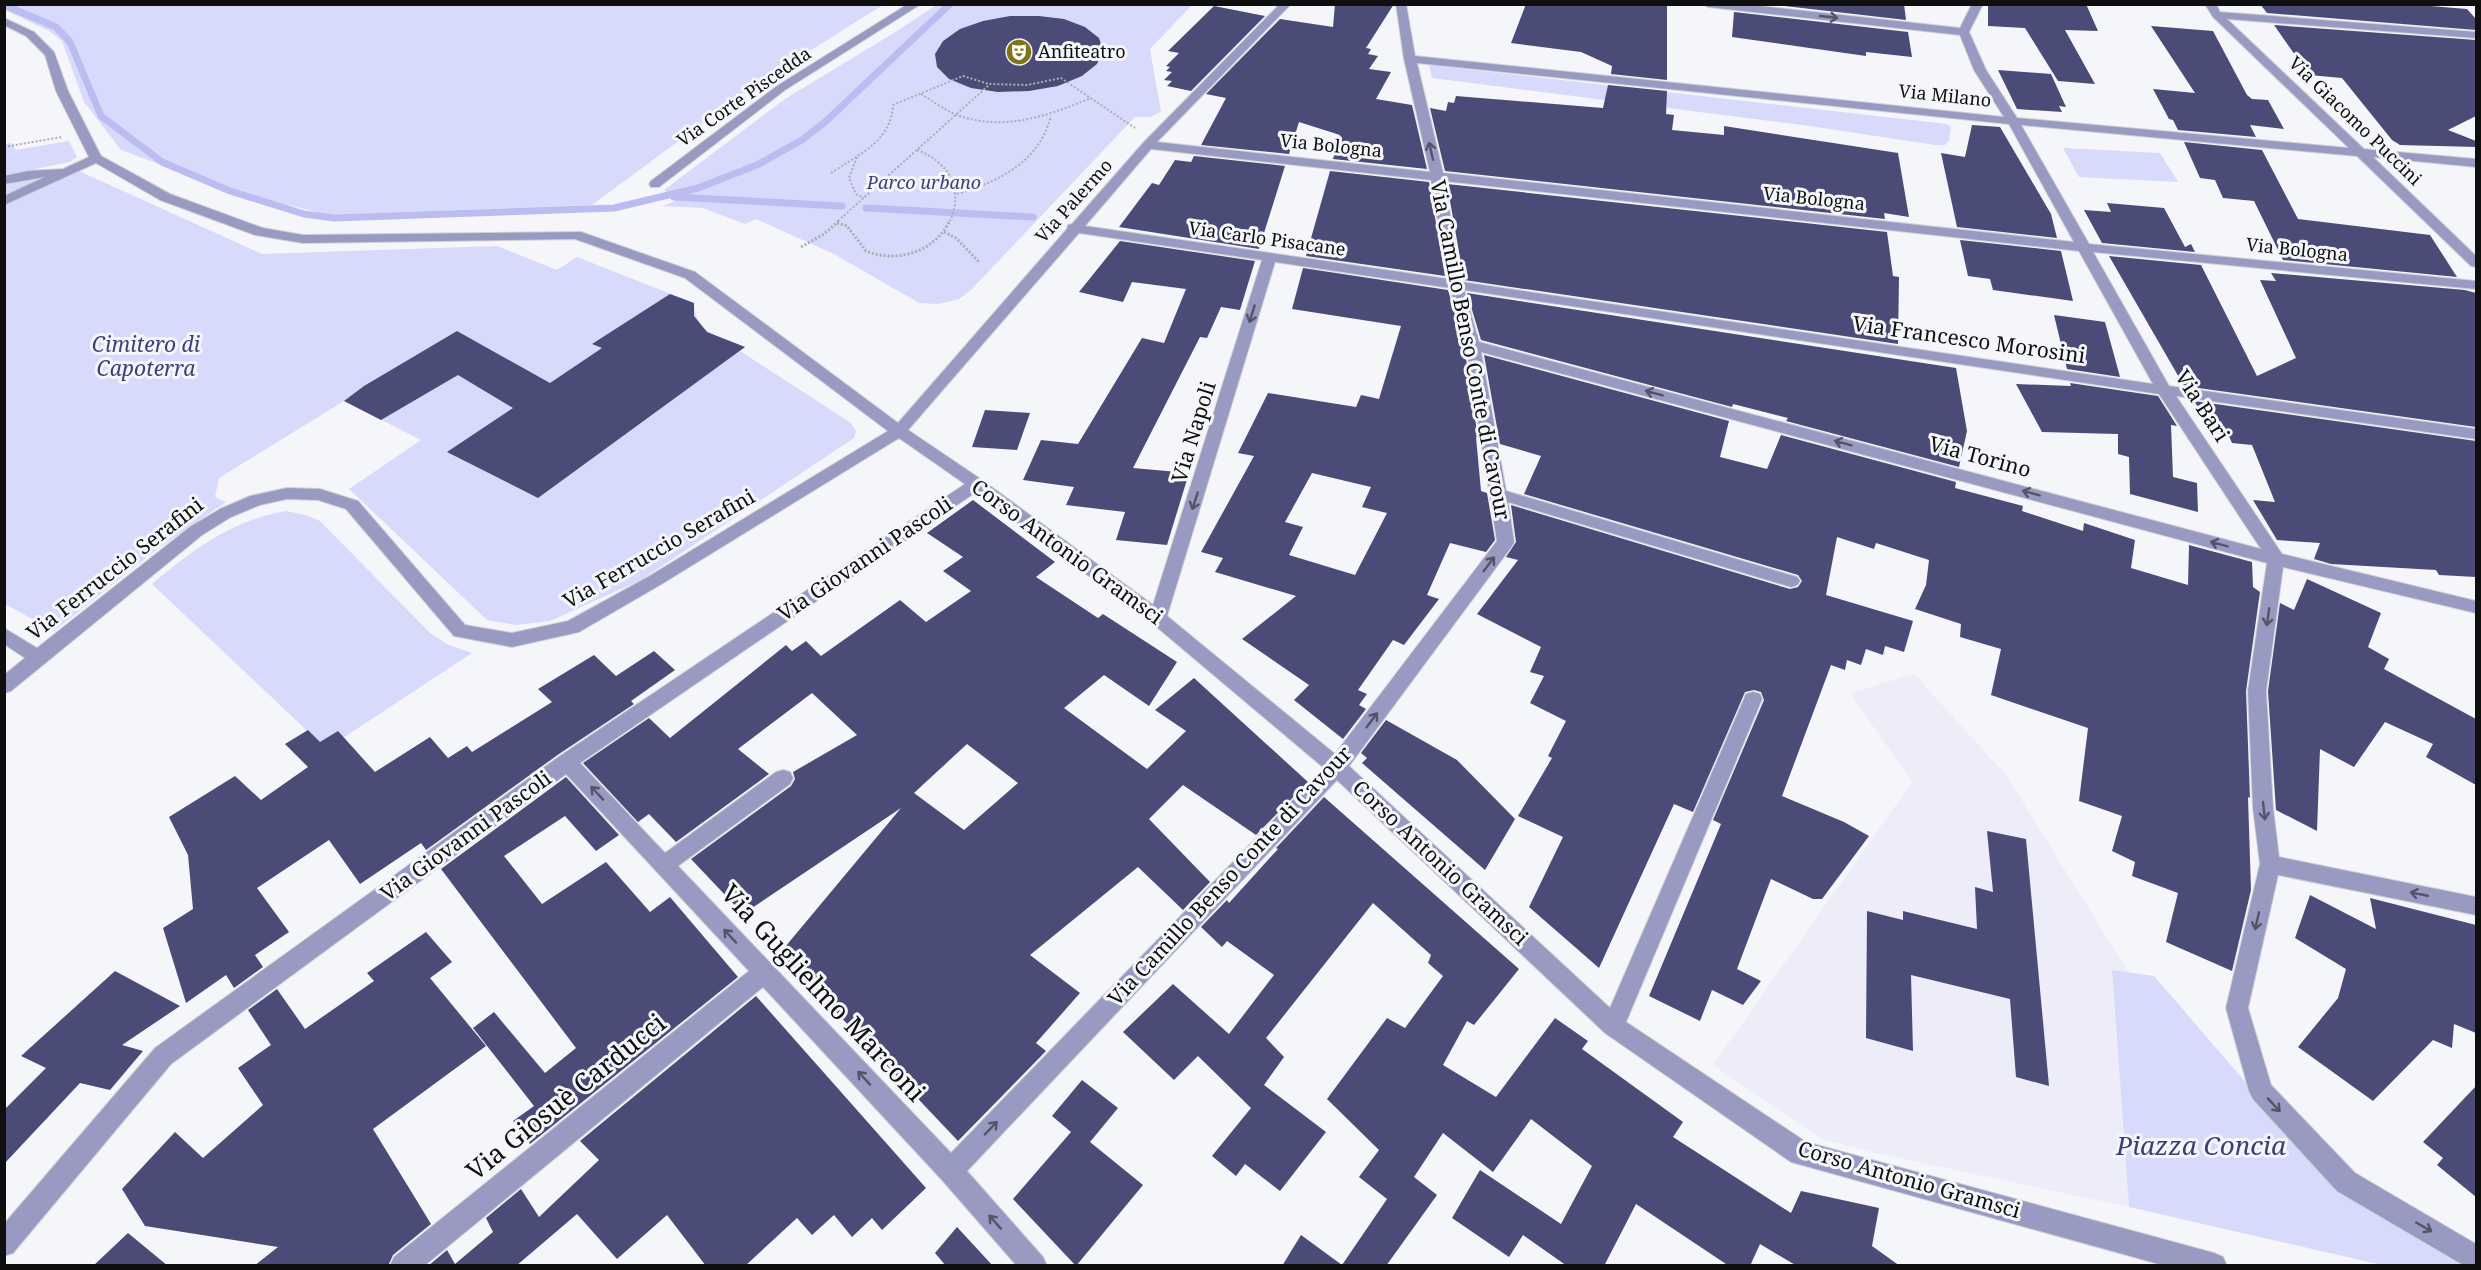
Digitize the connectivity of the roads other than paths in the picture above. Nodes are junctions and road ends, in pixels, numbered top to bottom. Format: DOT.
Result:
graph roads {
  1 [pos="916,4"];
  2 [pos="1286,4"];
  3 [pos="1401,4"];
  4 [pos="1708,4"];
  5 [pos="1978,4"];
  6 [pos="2214,10"];
  7 [pos="4,21"];
  8 [pos="1964,32"];
  9 [pos="2476,35"];
  10 [pos="1410,59"];
  11 [pos="2013,121"];
  12 [pos="1148,145"];
  13 [pos="2363,153"];
  14 [pos="96,158"];
  15 [pos="2476,163"];
  16 [pos="68,172"];
  17 [pos="1437,176"];
  18 [pos="4,180"];
  19 [pos="655,184"];
  20 [pos="4,201"];
  21 [pos="1073,228"];
  22 [pos="2082,247"];
  23 [pos="1269,258"];
  24 [pos="2476,263"];
  25 [pos="1456,285"];
  26 [pos="2476,285"];
  27 [pos="1473,345"];
  28 [pos="2164,390"];
  29 [pos="899,431"];
  30 [pos="2476,434"];
  31 [pos="976,484"];
  32 [pos="1498,494"];
  33 [pos="2276,559"];
  34 [pos="1791,581"];
  35 [pos="2476,607"];
  36 [pos="1158,618"];
  37 [pos="4,635"];
  38 [pos="38,658"];
  39 [pos="4,686"];
  40 [pos="1753,699"];
  41 [pos="567,762"];
  42 [pos="1337,767"];
  43 [pos="783,778"];
  44 [pos="2270,864"];
  45 [pos="664,865"];
  46 [pos="2476,906"];
  47 [pos="765,972"];
  48 [pos="1613,1026"];
  49 [pos="951,1171"];
  50 [pos="4,1244"];
  51 [pos="2476,1258"];
  52 [pos="403,1266"];
  53 [pos="1034,1266"];
  54 [pos="2214,1266"];
  1 -- 19 [label="street, Via Corte Piscedda"];
  2 -- 12 [label="street, Via Palermo"];
  3 -- 10 [label="street, Via Camillo Benso Conte di Cavour"];
  4 -- 8 [label="street, one-way"];
  5 -- 8 [label="street"];
  6 -- 9 [label="street"];
  6 -- 13 [label="street, Via Giacomo Puccini"];
  7 -- 14 [label="street"];
  8 -- 11 [label="street, Via Bari"];
  10 -- 11 [label="street, Via Milano"];
  17 -- 10 [label="street, Via Camillo Benso Conte di Cavour, one-way"];
  11 -- 13 [label="street, Via Milano"];
  11 -- 22 [label="street, Via Bari"];
  12 -- 17 [label="street, Via Bologna"];
  12 -- 21 [label="street, Via Palermo"];
  13 -- 15 [label="street, Via Milano"];
  13 -- 24 [label="street, Via Giacomo Puccini"];
  14 -- 16 [label="street"];
  14 -- 29 [label="street, Corso Antonio Gramsci"];
  16 -- 18 [label="street"];
  16 -- 20 [label="street"];
  17 -- 22 [label="street, Via Bologna"];
  17 -- 25 [label="street, Via Camillo Benso Conte di Cavour"];
  21 -- 23 [label="street, Via Carlo Pisacane"];
  21 -- 29 [label="street, Via Palermo"];
  22 -- 26 [label="street, Via Bologna"];
  22 -- 28 [label="street, Via Bari"];
  23 -- 25 [label="street, Via Carlo Pisacane"];
  23 -- 36 [label="street, Via Napoli, one-way"];
  25 -- 27 [label="street, Via Camillo Benso Conte di Cavour"];
  25 -- 28 [label="street, Via Francesco Morosini"];
  27 -- 32 [label="street, Via Camillo Benso Conte di Cavour"];
  33 -- 27 [label="street, Via Torino, one-way"];
  28 -- 30 [label="street, Via Francesco Morosini"];
  28 -- 33 [label="street, Via Bari"];
  29 -- 31 [label="street, Corso Antonio Gramsci"];
  29 -- 38 [label="street, Via Ferruccio Serafini"];
  31 -- 36 [label="street, Corso Antonio Gramsci"];
  31 -- 41 [label="street, Via Giovanni Pascoli"];
  32 -- 34 [label="street"];
  42 -- 32 [label="street, Via Camillo Benso Conte di Cavour, one-way"];
  33 -- 35 [label="street, Via Torino"];
  33 -- 44 [label="street, one-way"];
  36 -- 42 [label="street, Corso Antonio Gramsci"];
  37 -- 38 [label="street"];
  38 -- 39 [label="street, Via Ferruccio Serafini"];
  40 -- 48 [label="street"];
  45 -- 41 [label="street, Via Guglielmo Marconi, one-way"];
  41 -- 50 [label="street, Via Giovanni Pascoli"];
  42 -- 48 [label="street, Corso Antonio Gramsci"];
  49 -- 42 [label="street, Via Camillo Benso Conte di Cavour, one-way"];
  43 -- 45 [label="street"];
  46 -- 44 [label="street, one-way"];
  44 -- 51 [label="street, one-way"];
  47 -- 45 [label="street, Via Guglielmo Marconi, one-way"];
  49 -- 47 [label="street, Via Guglielmo Marconi, one-way"];
  47 -- 52 [label="street, Via Giosuè Carducci"];
  48 -- 54 [label="street, Corso Antonio Gramsci"];
  53 -- 49 [label="street, Via Guglielmo Marconi, one-way"];
}
